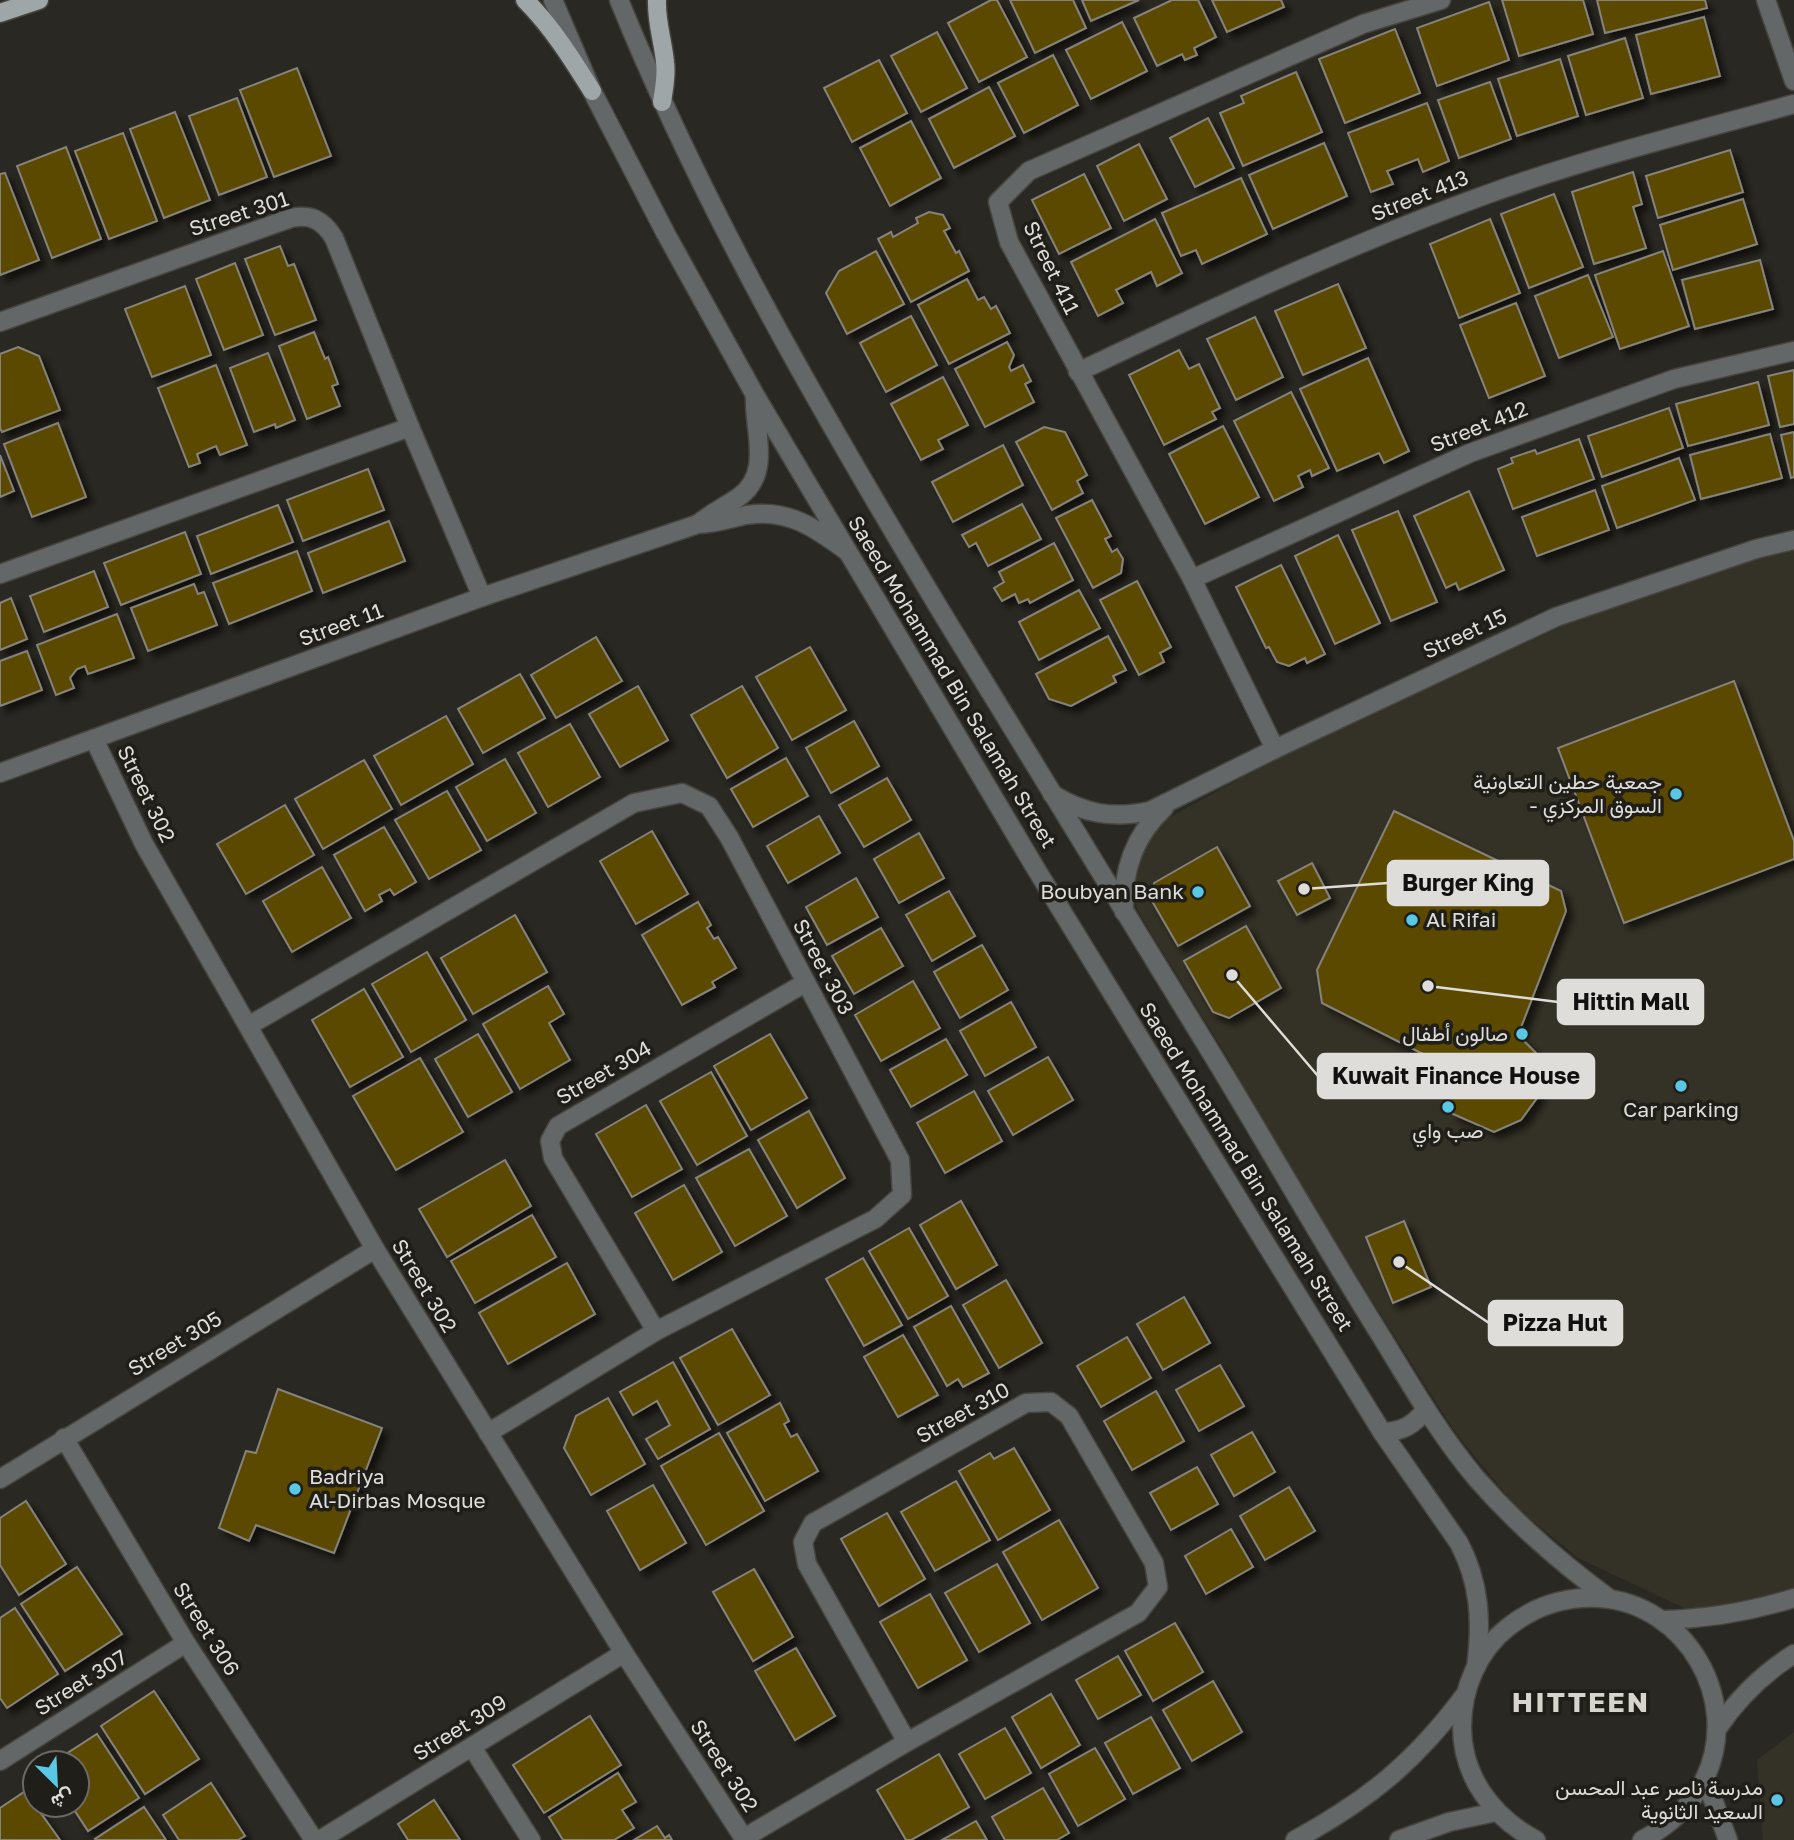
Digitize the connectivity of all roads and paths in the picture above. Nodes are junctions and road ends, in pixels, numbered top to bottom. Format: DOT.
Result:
graph roads {
  1 [pos="39,0"];
  2 [pos="525,0"];
  3 [pos="553,0"];
  4 [pos="619,0"];
  5 [pos="657,0"];
  6 [pos="1441,0"];
  7 [pos="1766,0"];
  8 [pos="0,13"];
  9 [pos="1794,81"];
  10 [pos="592,90"];
  11 [pos="662,102"];
  12 [pos="1794,104"];
  13 [pos="0,322"];
  14 [pos="1794,351"];
  15 [pos="1078,372"];
  16 [pos="755,395"];
  17 [pos="410,427"];
  18 [pos="698,524"];
  19 [pos="1794,540"];
  20 [pos="848,552"];
  21 [pos="0,574"];
  22 [pos="1192,579"];
  23 [pos="482,597"];
  24 [pos="94,739"];
  25 [pos="1275,749"];
  26 [pos="0,773"];
  27 [pos="1052,794"];
  28 [pos="1169,803"];
  29 [pos="1124,912"];
  30 [pos="805,983"];
  31 [pos="248,1026"];
  32 [pos="375,1249"];
  33 [pos="656,1331"];
  34 [pos="1426,1409"];
  35 [pos="1382,1432"];
  36 [pos="488,1433"];
  37 [pos="64,1438"];
  38 [pos="0,1479"];
  39 [pos="1794,1598"];
  40 [pos="1609,1599"];
  41 [pos="1662,1620"];
  42 [pos="186,1643"];
  43 [pos="624,1653"];
  44 [pos="1794,1654"];
  45 [pos="1476,1667"];
  46 [pos="1466,1693"];
  47 [pos="1717,1729"];
  48 [pos="907,1742"];
  49 [pos="472,1747"];
  50 [pos="0,1761"];
  51 [pos="1705,1777"];
  52 [pos="1496,1812"];
  53 [pos="744,1839"];
  54 [pos="314,1840"];
  55 [pos="320,1840"];
  56 [pos="531,1840"];
  57 [pos="1295,1840"];
  58 [pos="1399,1840"];
  59 [pos="1535,1840"];
  60 [pos="1642,1840"];
  61 [pos="1728,1840"];
  1 -- 8 [label="main road"];
  2 -- 10 [label="main road"];
  3 -- 10 [label="street, Saeed Mohammad Bin Salamah Street"];
  4 -- 11 [label="street, Saeed Mohammad Bin Salamah Street"];
  5 -- 11 [label="main road"];
  6 -- 15 [label="street, Street 411"];
  7 -- 9 [label="street"];
  10 -- 16 [label="street, Saeed Mohammad Bin Salamah Street"];
  11 -- 27 [label="street, Saeed Mohammad Bin Salamah Street"];
  12 -- 15 [label="street, Street 413"];
  13 -- 17 [label="street, Street 301"];
  14 -- 22 [label="street, Street 412"];
  15 -- 22 [label="street, Street 411"];
  16 -- 18 [label="street, Street 11"];
  16 -- 20 [label="street, Saeed Mohammad Bin Salamah Street"];
  17 -- 21 [label="street"];
  17 -- 23 [label="street, Street 301"];
  18 -- 20 [label="street, Street 11"];
  18 -- 23 [label="street, Street 11"];
  19 -- 25 [label="street, Street 15"];
  20 -- 35 [label="street, Saeed Mohammad Bin Salamah Street"];
  22 -- 25 [label="street, Street 411"];
  23 -- 24 [label="street, Street 11"];
  24 -- 26 [label="street, Street 11"];
  24 -- 31 [label="street, Street 302"];
  25 -- 28 [label="street, Street 15"];
  27 -- 28 [label="street, Street 15"];
  27 -- 29 [label="street, Saeed Mohammad Bin Salamah Street"];
  28 -- 29 [label="street, Street 15"];
  29 -- 34 [label="street, Saeed Mohammad Bin Salamah Street"];
  30 -- 31 [label="street, Street 303"];
  30 -- 33 [label="street, Street 303"];
  30 -- 33 [label="street, Street 304"];
  31 -- 32 [label="street, Street 302"];
  32 -- 36 [label="street, Street 302"];
  32 -- 37 [label="street, Street 305"];
  33 -- 36 [label="street, Street 303"];
  34 -- 35 [label="street"];
  34 -- 40 [label="street, Saeed Mohammad Bin Salamah Street"];
  35 -- 45 [label="street, Saeed Mohammad Bin Salamah Street"];
  36 -- 43 [label="street, Street 302"];
  37 -- 38 [label="street, Street 305"];
  37 -- 42 [label="street, Street 306"];
  39 -- 41 [label="street"];
  40 -- 41 [label="street"];
  40 -- 45 [label="street"];
  41 -- 47 [label="street"];
  42 -- 50 [label="street, Street 307"];
  42 -- 54 [label="street, Street 306"];
  43 -- 49 [label="street, Street 309"];
  43 -- 53 [label="street, Street 302"];
  44 -- 47 [label="street"];
  45 -- 46 [label="street"];
  46 -- 52 [label="street"];
  46 -- 57 [label="street"];
  47 -- 51 [label="street"];
  48 -- 48 [label="street, Street 310"];
  48 -- 53 [label="street, Street 310"];
  49 -- 55 [label="street, Street 309"];
  49 -- 56 [label="street"];
  51 -- 60 [label="street"];
  51 -- 61 [label="street"];
  52 -- 58 [label="street"];
  52 -- 59 [label="street"];
}
